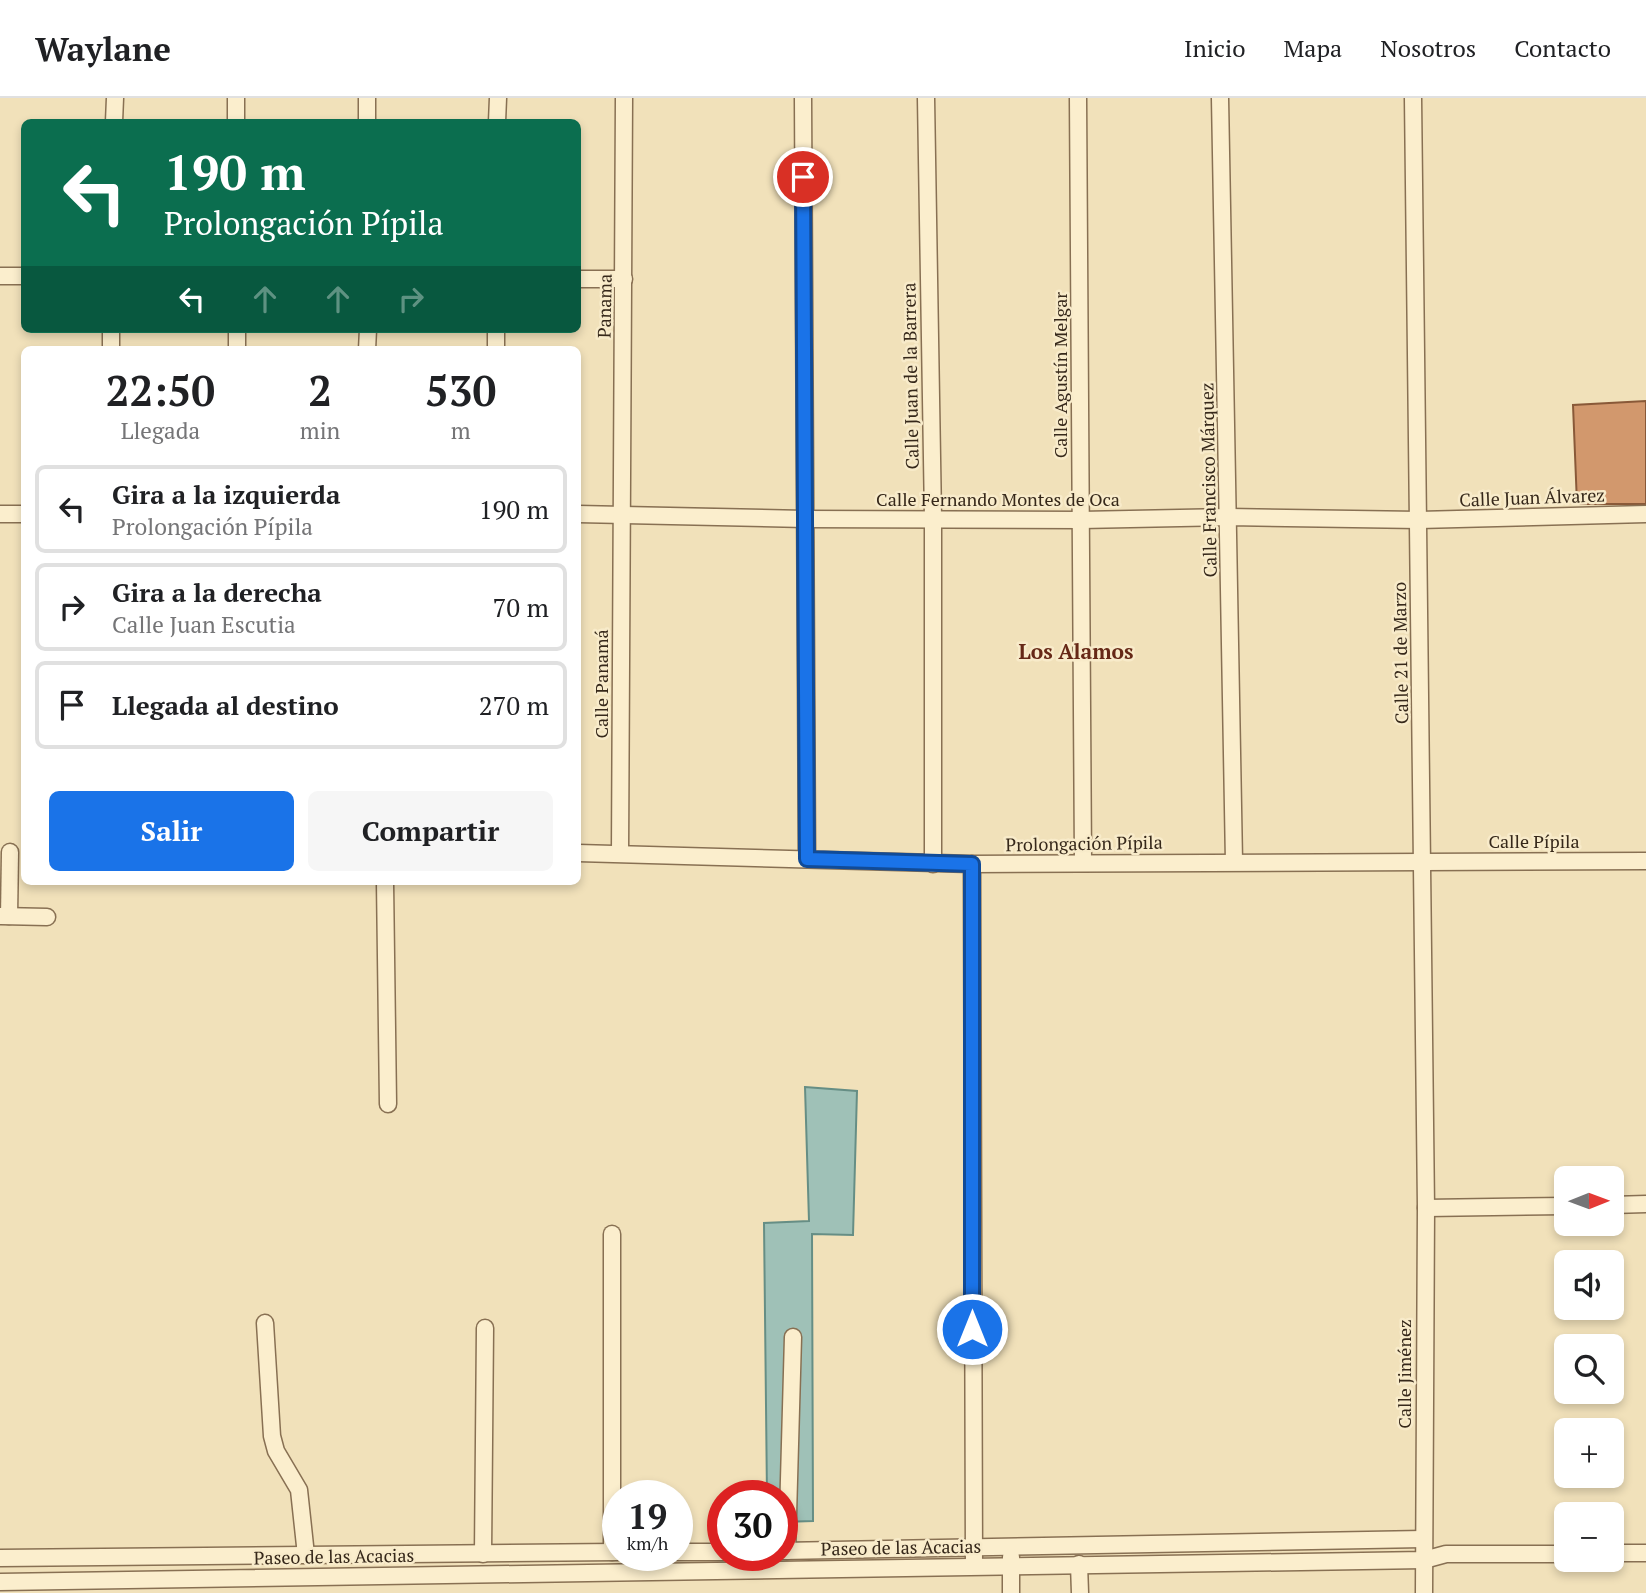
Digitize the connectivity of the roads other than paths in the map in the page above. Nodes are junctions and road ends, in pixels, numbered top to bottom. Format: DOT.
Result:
graph roads {
  1 [pos="115,98"];
  2 [pos="236,98"];
  3 [pos="367,98"];
  4 [pos="498,98"];
  5 [pos="624,98"];
  6 [pos="803,98"];
  7 [pos="926,98"];
  8 [pos="1078,98"];
  9 [pos="1220,98"];
  10 [pos="1413,98"];
  11 [pos="114,119"];
  12 [pos="236,119"];
  13 [pos="367,119"];
  14 [pos="497,119"];
  15 [pos="0,276"];
  16 [pos="21,276"];
  17 [pos="581,279"];
  18 [pos="624,279"];
  19 [pos="0,514"];
  20 [pos="21,514"];
  21 [pos="581,514"];
  22 [pos="622,514"];
  23 [pos="1646,514"];
  24 [pos="1229,517"];
  25 [pos="805,519"];
  26 [pos="933,519"];
  27 [pos="1081,520"];
  28 [pos="1419,520"];
  29 [pos="11,852"];
  30 [pos="581,853"];
  31 [pos="620,853"];
  32 [pos="807,859"];
  33 [pos="1423,861"];
  34 [pos="1646,861"];
  35 [pos="1083,862"];
  36 [pos="1234,862"];
  37 [pos="933,864"];
  38 [pos="972,864"];
  39 [pos="385,885"];
  40 [pos="5,916"];
  41 [pos="47,917"];
  42 [pos="388,1104"];
  43 [pos="1646,1204"];
  44 [pos="1624,1205"];
  45 [pos="1554,1206"];
  46 [pos="1426,1208"];
  47 [pos="611,1234"];
  48 [pos="265,1323"];
  49 [pos="485,1328"];
  50 [pos="793,1337"];
  51 [pos="614,1480"];
  52 [pos="788,1480"];
  53 [pos="1423,1539"];
  54 [pos="972,1548"];
  55 [pos="1011,1548"];
  56 [pos="798,1551"];
  57 [pos="602,1552"];
  58 [pos="1624,1553"];
  59 [pos="1646,1553"];
  60 [pos="483,1554"];
  61 [pos="1446,1554"];
  62 [pos="1554,1554"];
  63 [pos="306,1555"];
  64 [pos="0,1559"];
  65 [pos="1424,1560"];
  66 [pos="1080,1564"];
  67 [pos="1011,1565"];
  68 [pos="974,1566"];
  69 [pos="0,1582"];
  70 [pos="1011,1593"];
  71 [pos="1080,1593"];
  72 [pos="1424,1593"];
  1 -- 11 [label="street"];
  2 -- 12 [label="street"];
  3 -- 13 [label="street"];
  4 -- 14 [label="street"];
  5 -- 18 [label="street, Panama"];
  6 -- 25 [label="street"];
  7 -- 26 [label="street, Calle Juan de la Barrera"];
  8 -- 27 [label="street, Calle Agustín Melgar"];
  9 -- 24 [label="street, Calle Francisco Márquez"];
  10 -- 28 [label="street, Calle 21 de Marzo"];
  15 -- 16 [label="street"];
  17 -- 18 [label="street"];
  18 -- 22 [label="street, Panama"];
  19 -- 20 [label="street"];
  21 -- 22 [label="street, Calle Fernando Montes de Oca"];
  22 -- 25 [label="street, Calle Fernando Montes de Oca"];
  22 -- 31 [label="street, Calle Panamá"];
  23 -- 28 [label="street, Calle Juan Álvarez"];
  24 -- 27 [label="street, Calle Fernando Montes de Oca"];
  24 -- 28 [label="street, Calle Fernando Montes de Oca"];
  24 -- 36 [label="street, Calle Francisco Márquez"];
  25 -- 26 [label="street, Calle Fernando Montes de Oca"];
  25 -- 32 [label="street"];
  26 -- 27 [label="street, Calle Fernando Montes de Oca"];
  26 -- 37 [label="street, Calle Juan de la Barrera"];
  27 -- 35 [label="street, Calle Agustín Melgar"];
  28 -- 33 [label="street, Calle 21 de Marzo"];
  29 -- 40 [label="street"];
  30 -- 31 [label="street, Prolongación Pípila"];
  31 -- 32 [label="street, Prolongación Pípila"];
  32 -- 37 [label="street, Prolongación Pípila"];
  33 -- 34 [label="street, Calle Pípila"];
  33 -- 36 [label="street, Prolongación Pípila"];
  33 -- 46 [label="street, Calle 21 de Marzo"];
  35 -- 36 [label="street, Prolongación Pípila"];
  35 -- 38 [label="street, Prolongación Pípila"];
  37 -- 38 [label="street, Prolongación Pípila"];
  38 -- 54 [label="street"];
  39 -- 42 [label="street"];
  40 -- 41 [label="street"];
  43 -- 44 [label="street"];
  45 -- 46 [label="street"];
  46 -- 53 [label="street, Calle Jiménez"];
  47 -- 51 [label="street"];
  48 -- 63 [label="street"];
  49 -- 60 [label="street"];
  50 -- 52 [label="street"];
  53 -- 55 [label="street, Paseo de las Acacias"];
  53 -- 61 [label="street"];
  53 -- 65 [label="street, Calle Jiménez"];
  54 -- 55 [label="street, Paseo de las Acacias"];
  54 -- 56 [label="street, Paseo de las Acacias"];
  54 -- 68 [label="street"];
  55 -- 67 [label="street"];
  57 -- 60 [label="street, Paseo de las Acacias"];
  58 -- 59 [label="street"];
  60 -- 63 [label="street, Paseo de las Acacias"];
  61 -- 62 [label="street, Paseo de las Acacias"];
  61 -- 65 [label="street, Paseo de las Acacias"];
  63 -- 64 [label="street, Paseo de las Acacias"];
  65 -- 66 [label="street, Paseo de las Acacias"];
  65 -- 72 [label="street, Calle Jiménez"];
  66 -- 67 [label="street, Paseo de las Acacias"];
  66 -- 71 [label="street"];
  67 -- 68 [label="street, Paseo de las Acacias"];
  67 -- 70 [label="street"];
  68 -- 69 [label="street, Paseo de las Acacias"];
}
